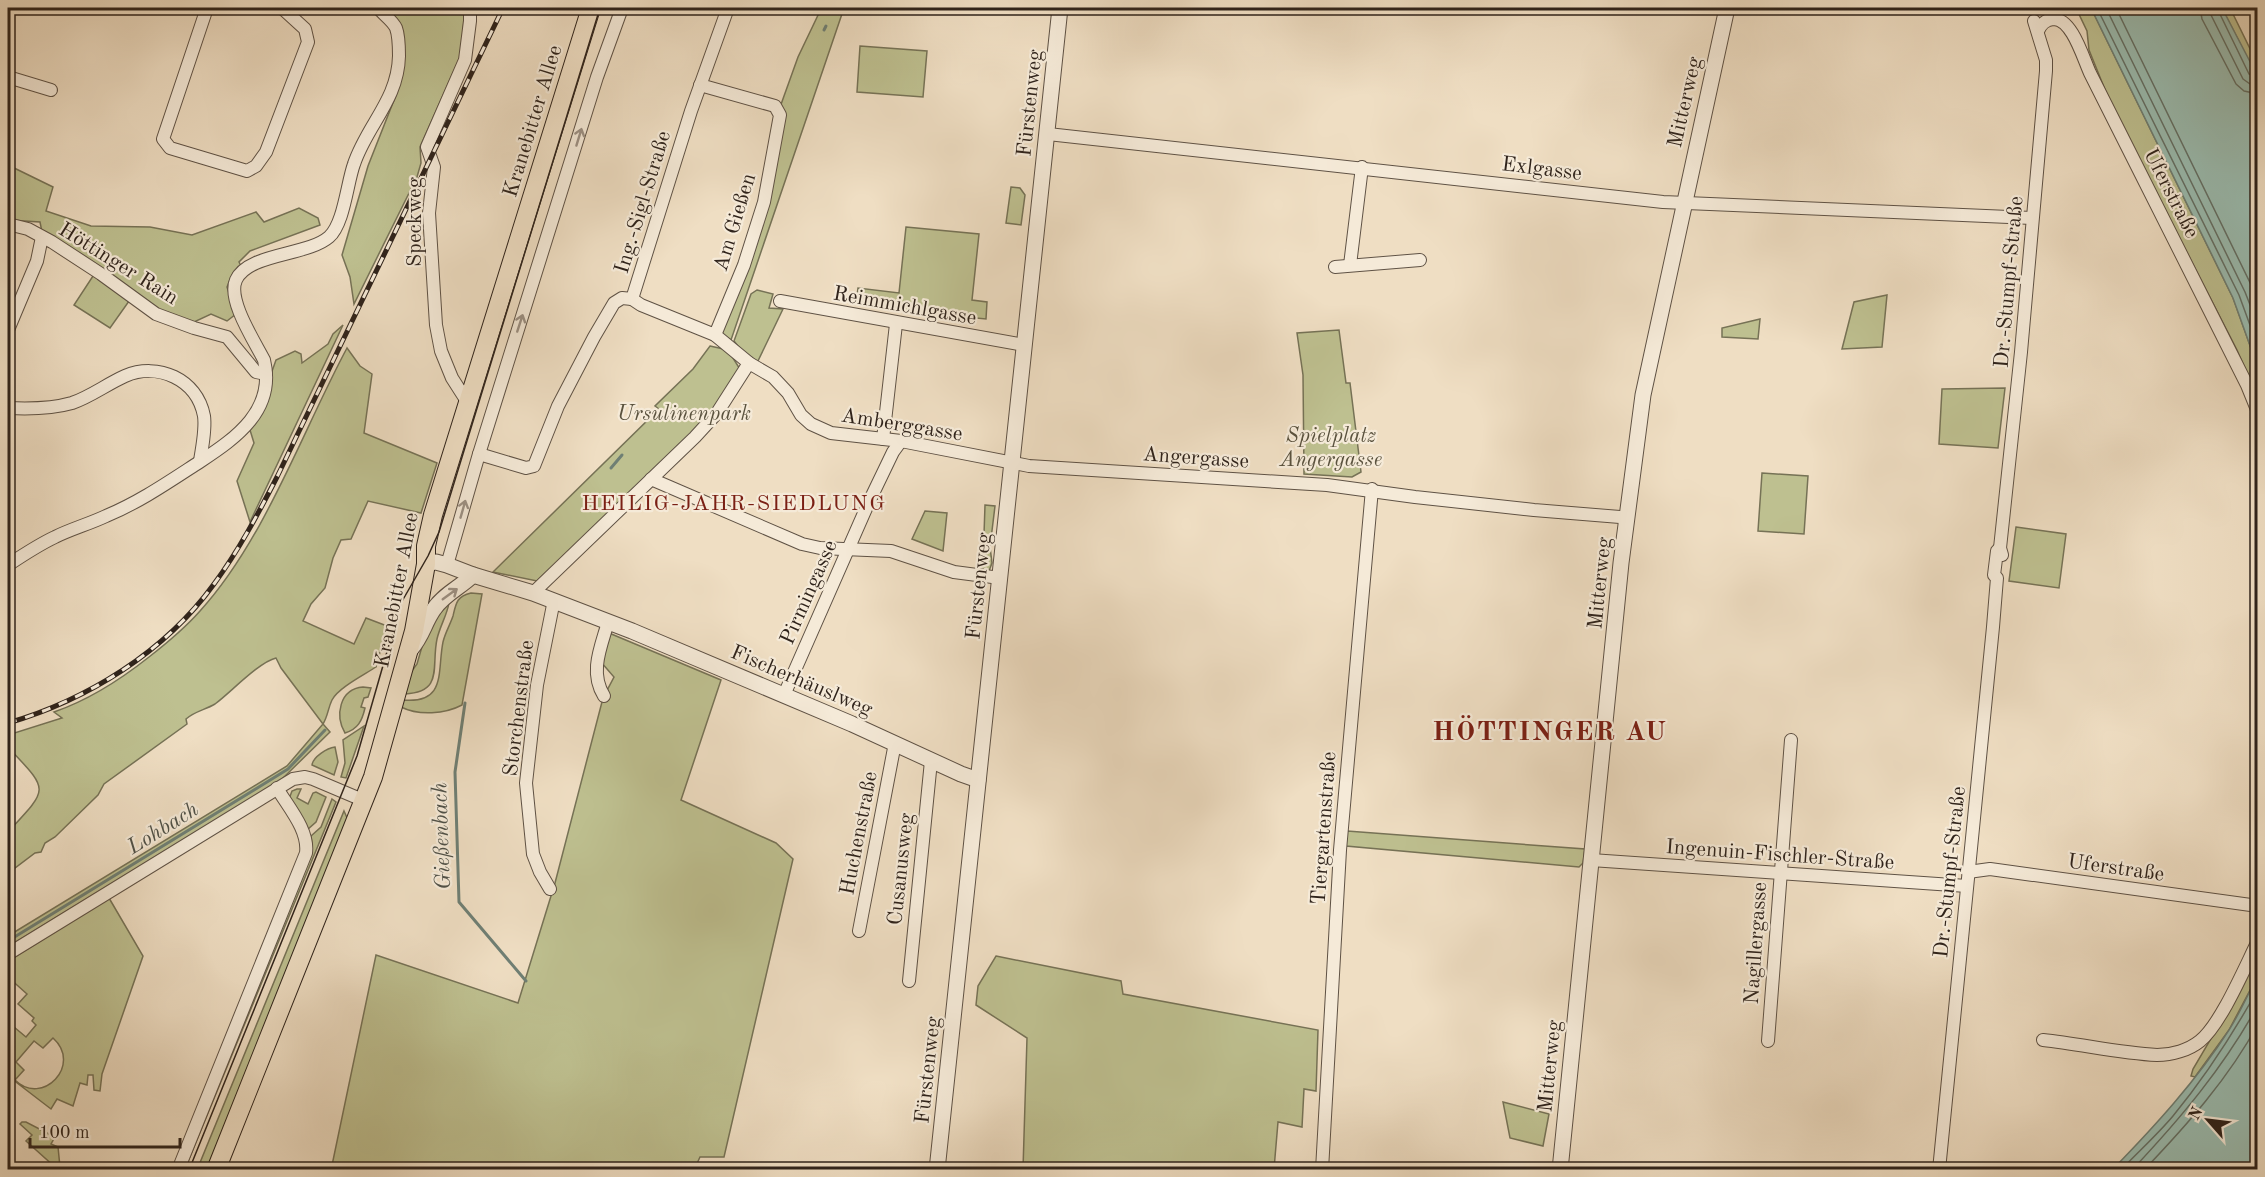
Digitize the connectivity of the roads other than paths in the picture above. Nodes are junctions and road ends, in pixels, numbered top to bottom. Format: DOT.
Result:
graph roads {
  1 [pos="207,8"];
  2 [pos="282,8"];
  3 [pos="378,8"];
  4 [pos="470,8"];
  5 [pos="591,8"];
  6 [pos="622,8"];
  7 [pos="728,8"];
  8 [pos="1060,8"];
  9 [pos="1726,8"];
  10 [pos="2036,26"];
  11 [pos="8,77"];
  12 [pos="700,85"];
  13 [pos="51,90"];
  14 [pos="1048,134"];
  15 [pos="1362,167"];
  16 [pos="1684,202"];
  17 [pos="2032,218"];
  18 [pos="8,224"];
  19 [pos="42,237"];
  20 [pos="1420,260"];
  21 [pos="1350,265"];
  22 [pos="1335,267"];
  23 [pos="632,298"];
  24 [pos="780,301"];
  25 [pos="896,324"];
  26 [pos="8,330"];
  27 [pos="715,335"];
  28 [pos="1024,345"];
  29 [pos="749,363"];
  30 [pos="266,374"];
  31 [pos="468,403"];
  32 [pos="8,408"];
  33 [pos="2258,412"];
  34 [pos="883,439"];
  35 [pos="901,441"];
  36 [pos="479,454"];
  37 [pos="200,461"];
  38 [pos="1012,464"];
  39 [pos="651,479"];
  40 [pos="1372,489"];
  41 [pos="1627,521"];
  42 [pos="848,550"];
  43 [pos="426,564"];
  44 [pos="8,565"];
  45 [pos="447,565"];
  46 [pos="473,575"];
  47 [pos="1000,578"];
  48 [pos="533,592"];
  49 [pos="554,600"];
  50 [pos="608,622"];
  51 [pos="409,652"];
  52 [pos="784,695"];
  53 [pos="604,696"];
  54 [pos="1791,740"];
  55 [pos="895,743"];
  56 [pos="931,761"];
  57 [pos="978,780"];
  58 [pos="277,788"];
  59 [pos="365,801"];
  60 [pos="1591,860"];
  61 [pos="1968,872"];
  62 [pos="1779,874"];
  63 [pos="1967,886"];
  64 [pos="550,889"];
  65 [pos="2258,906"];
  66 [pos="859,931"];
  67 [pos="2258,941"];
  68 [pos="8,954"];
  69 [pos="909,981"];
  70 [pos="2043,1040"];
  71 [pos="1768,1041"];
  72 [pos="178,1170"];
  73 [pos="216,1170"];
  74 [pos="937,1170"];
  75 [pos="1322,1170"];
  76 [pos="1560,1170"];
  77 [pos="1939,1170"];
  1 -- 2 [label="street"];
  3 -- 30 [label="street"];
  4 -- 31 [label="street, Speckweg"];
  5 -- 31 [label="main road, Kranebitter Allee"];
  36 -- 6 [label="street, one-way"];
  7 -- 12 [label="street, Ing.-Sigl-Straße"];
  8 -- 14 [label="street, Fürstenweg"];
  9 -- 16 [label="street, Mitterweg"];
  10 -- 17 [label="street, Dr.-Stumpf-Straße"];
  10 -- 33 [label="street, Uferstraße"];
  11 -- 13 [label="street"];
  12 -- 23 [label="street, Ing.-Sigl-Straße"];
  12 -- 27 [label="street, Am Gießen"];
  14 -- 15 [label="street, Exlgasse"];
  14 -- 28 [label="street, Fürstenweg"];
  15 -- 16 [label="street, Exlgasse"];
  15 -- 21 [label="street"];
  16 -- 17 [label="street, Exlgasse"];
  16 -- 41 [label="street, Mitterweg"];
  17 -- 61 [label="street, Dr.-Stumpf-Straße"];
  18 -- 19 [label="street, Höttinger Rain"];
  19 -- 26 [label="street"];
  19 -- 30 [label="street, Höttinger Rain"];
  20 -- 21 [label="street"];
  21 -- 22 [label="street"];
  23 -- 27 [label="street"];
  23 -- 36 [label="street, Ing.-Sigl-Straße"];
  24 -- 25 [label="street, Reimmichlgasse"];
  25 -- 28 [label="street, Reimmichlgasse"];
  25 -- 34 [label="street"];
  27 -- 29 [label="street, Amberggasse"];
  28 -- 38 [label="street, Fürstenweg"];
  29 -- 34 [label="street, Amberggasse"];
  29 -- 39 [label="street"];
  30 -- 37 [label="street"];
  31 -- 43 [label="main road, Kranebitter Allee"];
  32 -- 37 [label="street"];
  34 -- 35 [label="street, Amberggasse"];
  35 -- 38 [label="street, Amberggasse"];
  35 -- 42 [label="street, Pirmingasse"];
  45 -- 36 [label="street, one-way"];
  37 -- 44 [label="street"];
  38 -- 40 [label="street, Angergasse"];
  38 -- 47 [label="street, Fürstenweg"];
  39 -- 42 [label="street"];
  39 -- 48 [label="street"];
  40 -- 41 [label="street, Angergasse"];
  40 -- 75 [label="street, Tiergartenstraße"];
  41 -- 60 [label="street, Mitterweg"];
  42 -- 47 [label="street"];
  42 -- 52 [label="street, Pirmingasse"];
  43 -- 45 [label="street, Fischerhäuslweg"];
  43 -- 51 [label="main road, Kranebitter Allee"];
  45 -- 46 [label="street, Fischerhäuslweg"];
  46 -- 48 [label="street, Fischerhäuslweg"];
  51 -- 46 [label="street, one-way"];
  47 -- 57 [label="street, Fürstenweg"];
  48 -- 49 [label="street, Fischerhäuslweg"];
  49 -- 50 [label="street, Fischerhäuslweg"];
  49 -- 64 [label="street, Storchenstraße"];
  50 -- 52 [label="street, Fischerhäuslweg"];
  50 -- 53 [label="street"];
  51 -- 59 [label="main road, Kranebitter Allee"];
  52 -- 55 [label="street, Fischerhäuslweg"];
  54 -- 62 [label="street, Nagillergasse"];
  55 -- 56 [label="street, Fischerhäuslweg"];
  55 -- 66 [label="street, Huchenstraße"];
  56 -- 57 [label="street, Fischerhäuslweg"];
  56 -- 69 [label="street, Cusanusweg"];
  57 -- 74 [label="street, Fürstenweg"];
  58 -- 59 [label="street"];
  58 -- 68 [label="street"];
  58 -- 72 [label="street"];
  59 -- 73 [label="main road, Kranebitter Allee"];
  60 -- 62 [label="street, Ingenuin-Fischler-Straße"];
  60 -- 76 [label="street, Mitterweg"];
  61 -- 63 [label="street, Dr.-Stumpf-Straße"];
  61 -- 65 [label="street, Uferstraße"];
  62 -- 63 [label="street, Ingenuin-Fischler-Straße"];
  62 -- 71 [label="street, Nagillergasse"];
  63 -- 77 [label="street, Dr.-Stumpf-Straße"];
  67 -- 70 [label="street"];
}
